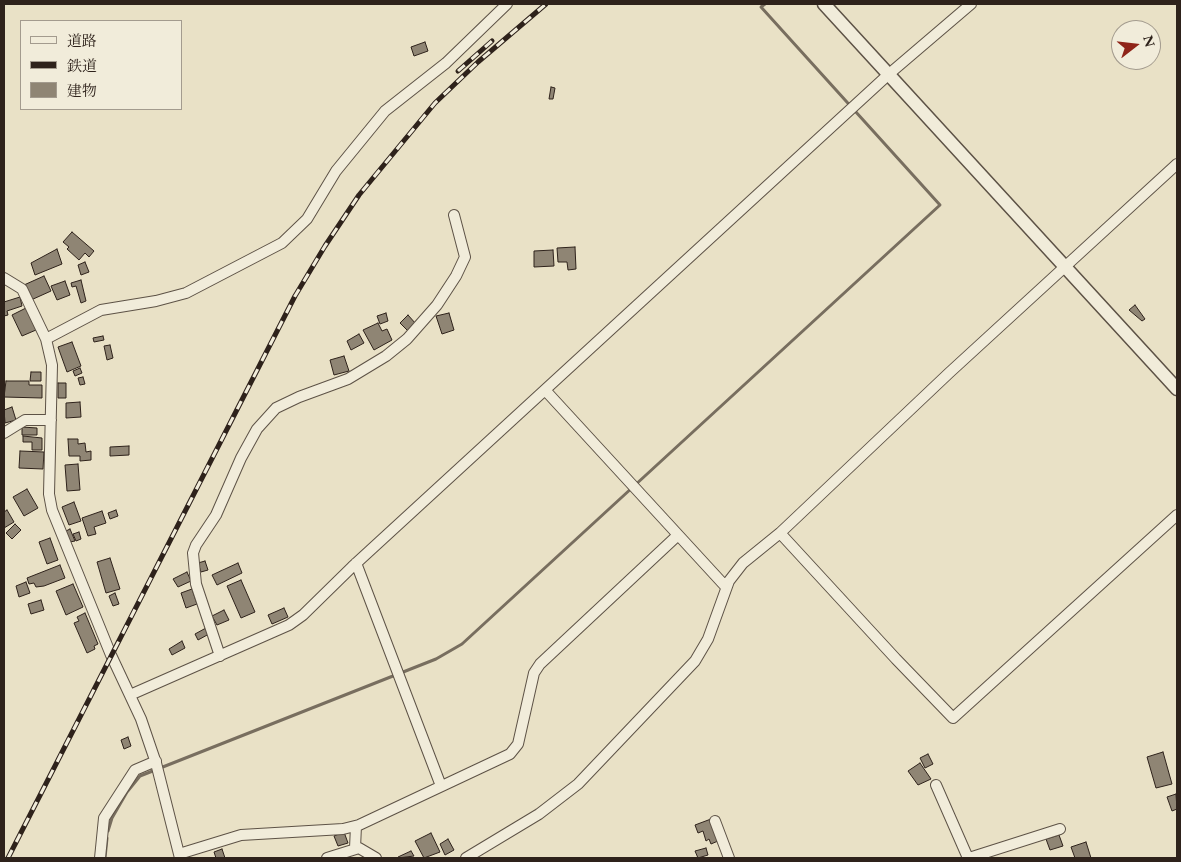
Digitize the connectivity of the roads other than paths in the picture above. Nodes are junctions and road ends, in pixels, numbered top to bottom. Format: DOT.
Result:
graph roads {
  1 [pos="507,4"];
  2 [pos="824,4"];
  3 [pos="971,4"];
  4 [pos="889,74"];
  5 [pos="1177,164"];
  6 [pos="454,215"];
  7 [pos="1067,267"];
  8 [pos="4,278"];
  9 [pos="46,339"];
  10 [pos="1177,389"];
  11 [pos="545,390"];
  12 [pos="50,420"];
  13 [pos="4,433"];
  14 [pos="1177,515"];
  15 [pos="780,532"];
  16 [pos="678,535"];
  17 [pos="356,563"];
  18 [pos="726,587"];
  19 [pos="220,656"];
  20 [pos="130,696"];
  21 [pos="156,761"];
  22 [pos="936,785"];
  23 [pos="441,786"];
  24 [pos="715,821"];
  25 [pos="356,826"];
  26 [pos="1060,829"];
  27 [pos="355,848"];
  28 [pos="180,856"];
  29 [pos="100,858"];
  30 [pos="327,858"];
  31 [pos="376,858"];
  32 [pos="466,858"];
  33 [pos="729,858"];
  34 [pos="968,858"];
  1 -- 9 [label="street"];
  2 -- 4 [label="street"];
  3 -- 4 [label="street"];
  4 -- 7 [label="street"];
  4 -- 11 [label="street"];
  5 -- 7 [label="street"];
  6 -- 19 [label="street"];
  7 -- 10 [label="street"];
  7 -- 15 [label="street"];
  8 -- 9 [label="street"];
  9 -- 12 [label="street"];
  11 -- 16 [label="street"];
  11 -- 17 [label="street"];
  12 -- 13 [label="street"];
  12 -- 20 [label="street"];
  14 -- 15 [label="street"];
  15 -- 18 [label="street"];
  16 -- 18 [label="street"];
  16 -- 23 [label="street"];
  17 -- 19 [label="street"];
  17 -- 23 [label="street"];
  18 -- 32 [label="street"];
  19 -- 20 [label="street"];
  20 -- 21 [label="street"];
  21 -- 28 [label="street"];
  21 -- 29 [label="street"];
  22 -- 34 [label="street"];
  23 -- 25 [label="street"];
  24 -- 33 [label="street"];
  25 -- 27 [label="street"];
  25 -- 28 [label="street"];
  26 -- 34 [label="street"];
  27 -- 30 [label="street"];
  27 -- 31 [label="street"];
}
